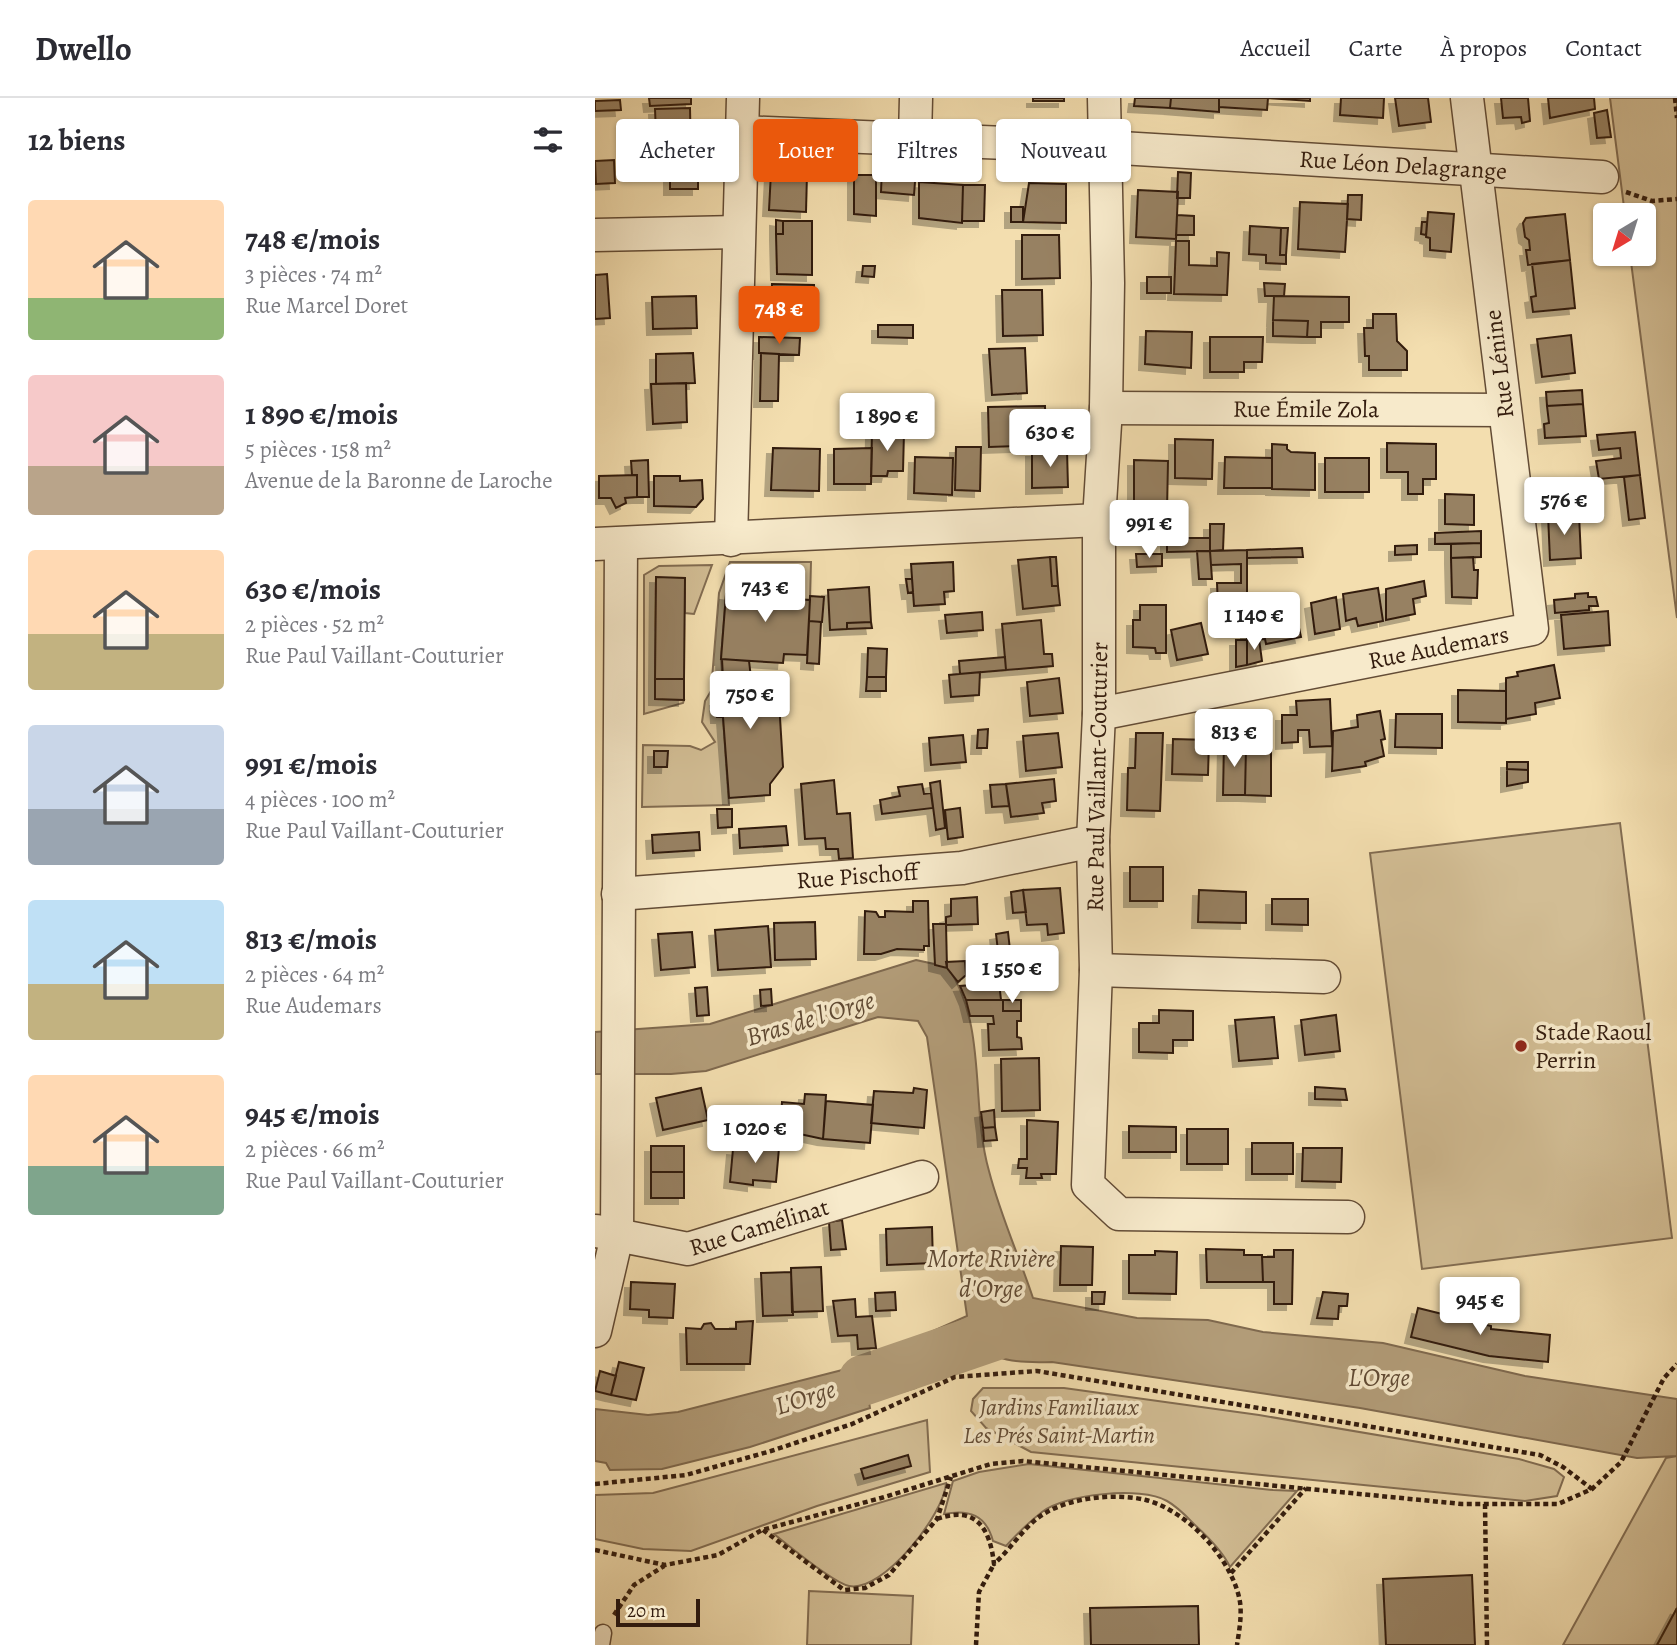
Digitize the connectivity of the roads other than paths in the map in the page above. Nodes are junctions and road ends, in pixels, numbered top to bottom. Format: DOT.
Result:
graph roads {
  1 [pos="743,98"];
  2 [pos="916,98"];
  3 [pos="1104,98"];
  4 [pos="1467,98"];
  5 [pos="915,119"];
  6 [pos="1104,119"];
  7 [pos="742,132"];
  8 [pos="872,137"];
  9 [pos="1131,149"];
  10 [pos="1476,170"];
  11 [pos="1602,177"];
  12 [pos="1105,182"];
  13 [pos="738,232"];
  14 [pos="595,235"];
  15 [pos="1106,408"];
  16 [pos="1504,410"];
  17 [pos="1099,520"];
  18 [pos="731,540"];
  19 [pos="608,544"];
  20 [pos="1532,629"];
  21 [pos="1099,714"];
  22 [pos="607,839"];
  23 [pos="1093,841"];
  24 [pos="618,894"];
  25 [pos="1096,971"];
  26 [pos="1324,977"];
  27 [pos="922,1177"];
  28 [pos="1348,1217"];
  29 [pos="606,1233"];
  30 [pos="595,1331"];
  1 -- 7 [label="street"];
  2 -- 5 [label="street"];
  3 -- 6 [label="street, Rue Paul Vaillant-Couturier"];
  4 -- 10 [label="street, Rue Lénine"];
  7 -- 8 [label="street, Rue Léon Delagrange"];
  7 -- 13 [label="street"];
  9 -- 10 [label="street, Rue Léon Delagrange"];
  10 -- 11 [label="street, Rue Léon Delagrange"];
  10 -- 16 [label="street, Rue Lénine"];
  12 -- 15 [label="street, Rue Paul Vaillant-Couturier"];
  13 -- 14 [label="street"];
  13 -- 18 [label="street"];
  15 -- 16 [label="street, Rue Émile Zola"];
  15 -- 17 [label="street, Rue Paul Vaillant-Couturier"];
  16 -- 20 [label="street, Rue Lénine"];
  17 -- 18 [label="street"];
  17 -- 21 [label="street, Rue Paul Vaillant-Couturier"];
  18 -- 19 [label="street"];
  19 -- 22 [label="street"];
  20 -- 21 [label="street, Rue Audemars"];
  21 -- 23 [label="street, Rue Paul Vaillant-Couturier"];
  22 -- 24 [label="street"];
  23 -- 24 [label="street, Rue Pischoff"];
  23 -- 25 [label="street, Rue Paul Vaillant-Couturier"];
  24 -- 29 [label="street"];
  25 -- 26 [label="street"];
  25 -- 28 [label="street, Rue Paul Vaillant-Couturier"];
  27 -- 29 [label="street, Rue Camélinat"];
  29 -- 30 [label="street"];
}
